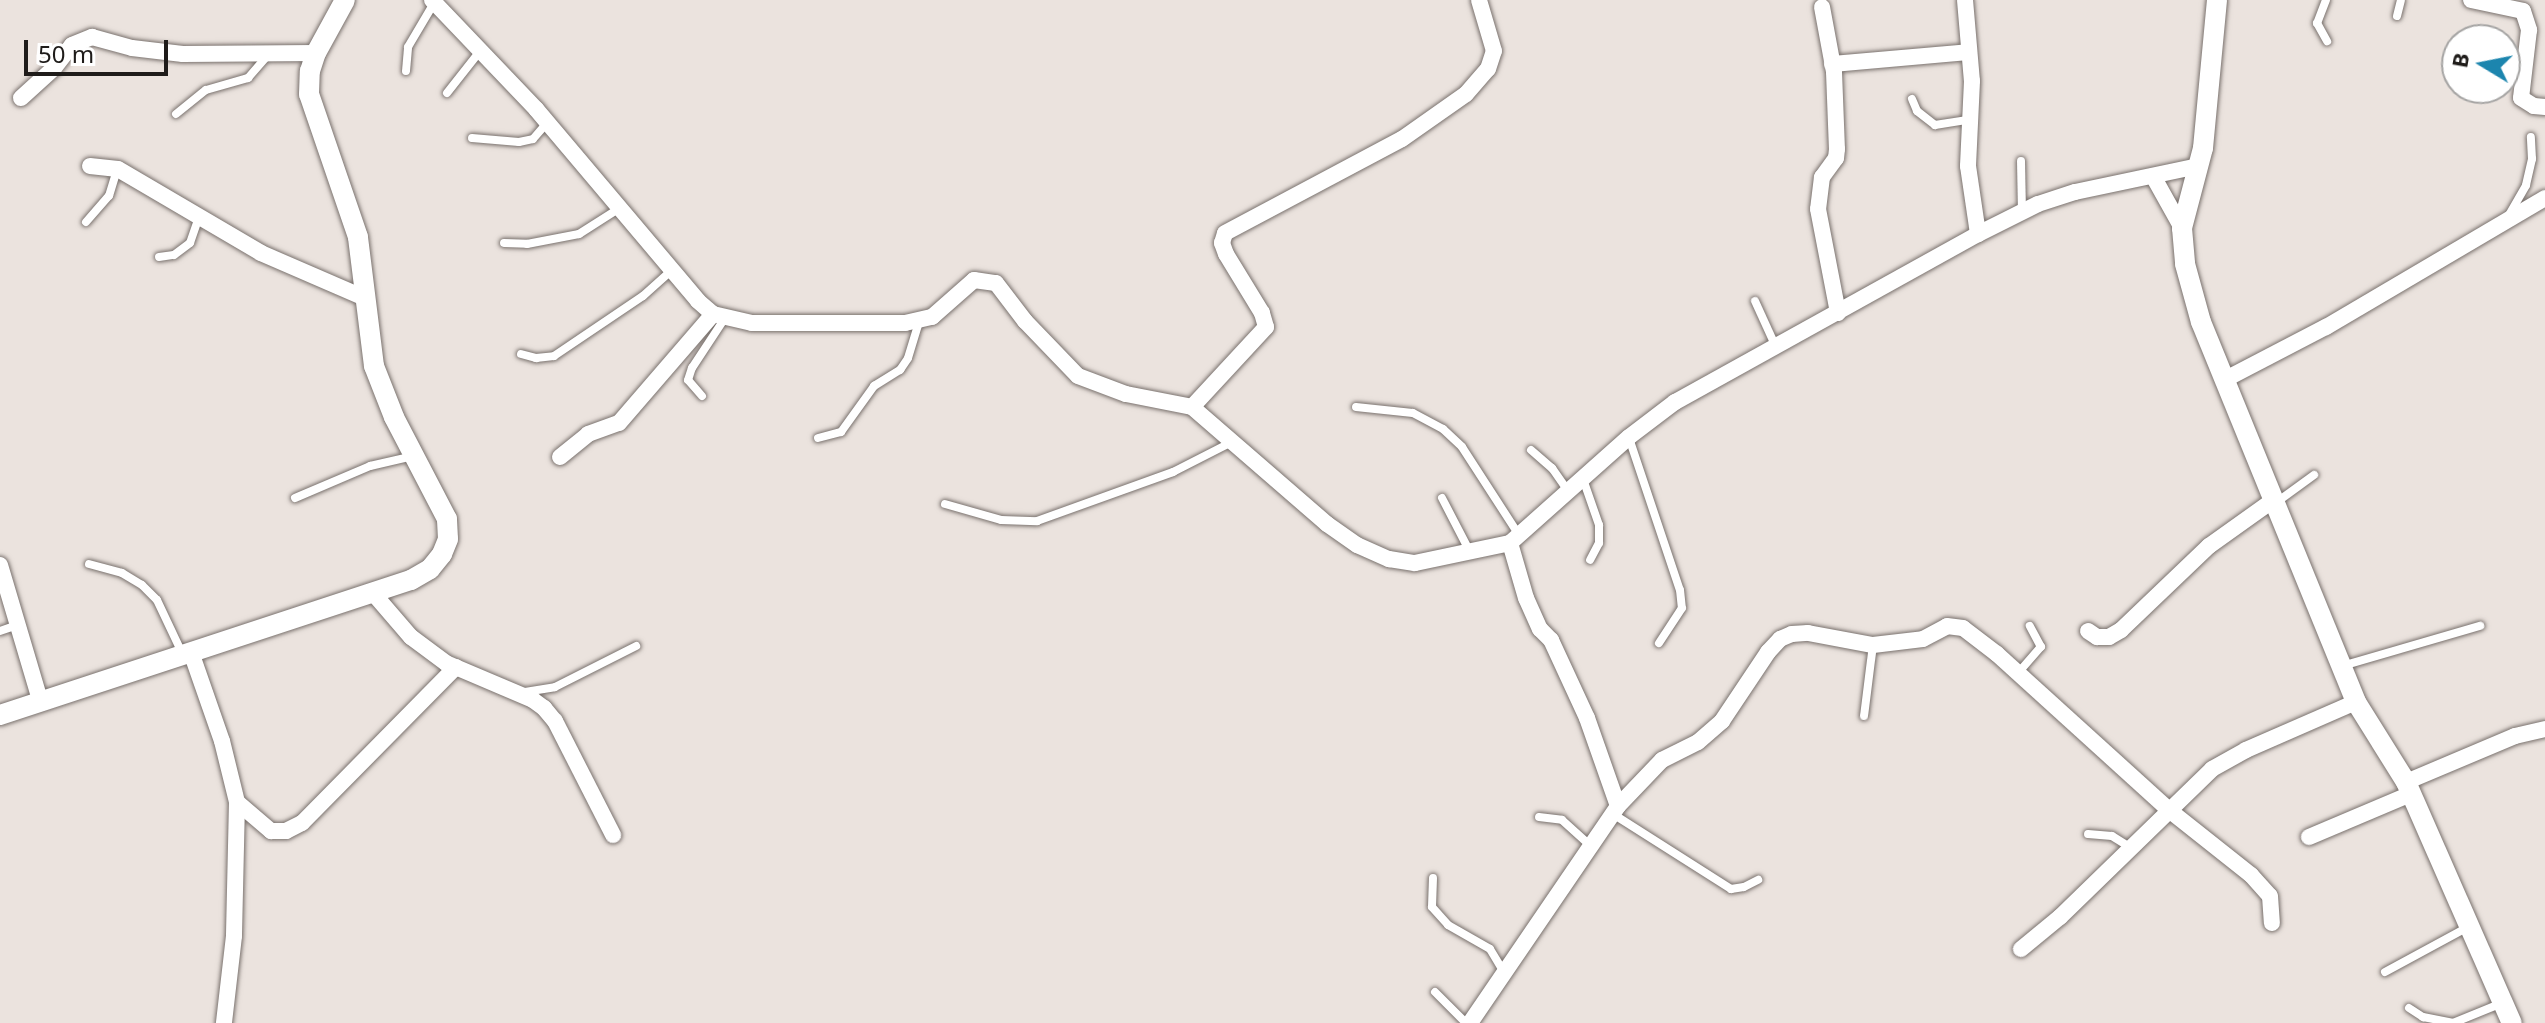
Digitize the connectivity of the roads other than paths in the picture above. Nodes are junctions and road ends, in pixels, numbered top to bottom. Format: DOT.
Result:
graph roads {
  1 [pos="345,0"];
  2 [pos="1479,0"];
  3 [pos="1965,0"];
  4 [pos="2217,0"];
  5 [pos="2326,0"];
  6 [pos="2401,0"];
  7 [pos="2471,0"];
  8 [pos="433,2"];
  9 [pos="1822,7"];
  10 [pos="2397,16"];
  11 [pos="2327,41"];
  12 [pos="482,49"];
  13 [pos="1968,52"];
  14 [pos="316,53"];
  15 [pos="269,54"];
  16 [pos="1832,64"];
  17 [pos="406,71"];
  18 [pos="447,93"];
  19 [pos="21,98"];
  20 [pos="1912,99"];
  21 [pos="2545,107"];
  22 [pos="176,114"];
  23 [pos="1968,120"];
  24 [pos="547,122"];
  25 [pos="2531,137"];
  26 [pos="472,138"];
  27 [pos="2021,161"];
  28 [pos="90,166"];
  29 [pos="2198,166"];
  30 [pos="118,169"];
  31 [pos="2153,176"];
  32 [pos="2545,198"];
  33 [pos="620,208"];
  34 [pos="2022,212"];
  35 [pos="199,216"];
  36 [pos="86,222"];
  37 [pos="2505,222"];
  38 [pos="2182,228"];
  39 [pos="1978,234"];
  40 [pos="504,243"];
  41 [pos="159,257"];
  42 [pos="672,270"];
  43 [pos="365,298"];
  44 [pos="1755,301"];
  45 [pos="1838,313"];
  46 [pos="719,315"];
  47 [pos="919,320"];
  48 [pos="1777,348"];
  49 [pos="521,354"];
  50 [pos="2224,380"];
  51 [pos="702,396"];
  52 [pos="1192,407"];
  53 [pos="1356,407"];
  54 [pos="1629,437"];
  55 [pos="818,438"];
  56 [pos="1232,441"];
  57 [pos="1531,450"];
  58 [pos="414,455"];
  59 [pos="560,457"];
  60 [pos="2314,475"];
  61 [pos="1583,478"];
  62 [pos="1568,491"];
  63 [pos="295,498"];
  64 [pos="1442,498"];
  65 [pos="2273,503"];
  66 [pos="945,504"];
  67 [pos="1514,539"];
  68 [pos="1471,553"];
  69 [pos="1590,560"];
  70 [pos="89,564"];
  71 [pos="0,565"];
  72 [pos="373,593"];
  73 [pos="18,625"];
  74 [pos="2030,626"];
  75 [pos="2480,626"];
  76 [pos="0,631"];
  77 [pos="2088,631"];
  78 [pos="1659,643"];
  79 [pos="1873,645"];
  80 [pos="636,646"];
  81 [pos="188,656"];
  82 [pos="456,667"];
  83 [pos="2341,667"];
  84 [pos="2018,673"];
  85 [pos="516,692"];
  86 [pos="2356,702"];
  87 [pos="41,703"];
  88 [pos="0,715"];
  89 [pos="1864,716"];
  90 [pos="2545,729"];
  91 [pos="2409,788"];
  92 [pos="237,802"];
  93 [pos="1616,810"];
  94 [pos="2169,810"];
  95 [pos="1539,817"];
  96 [pos="2088,834"];
  97 [pos="613,835"];
  98 [pos="2309,837"];
  99 [pos="1591,846"];
  100 [pos="2131,848"];
  101 [pos="1433,878"];
  102 [pos="1758,880"];
  103 [pos="2272,923"];
  104 [pos="2469,927"];
  105 [pos="2021,949"];
  106 [pos="2385,972"];
  107 [pos="1505,973"];
  108 [pos="1435,992"];
  109 [pos="2503,1003"];
  110 [pos="2409,1008"];
  111 [pos="224,1023"];
  112 [pos="1468,1023"];
  113 [pos="2512,1023"];
  1 -- 14 [label="street"];
  2 -- 52 [label="street"];
  3 -- 13 [label="street"];
  4 -- 29 [label="street"];
  5 -- 11 [label="lane"];
  6 -- 10 [label="lane"];
  7 -- 21 [label="street"];
  8 -- 12 [label="street"];
  8 -- 17 [label="lane"];
  9 -- 16 [label="street"];
  12 -- 18 [label="lane"];
  12 -- 24 [label="street"];
  13 -- 16 [label="street"];
  13 -- 23 [label="street"];
  14 -- 15 [label="street"];
  14 -- 43 [label="street"];
  15 -- 19 [label="street"];
  15 -- 22 [label="lane"];
  16 -- 45 [label="street"];
  20 -- 23 [label="lane"];
  23 -- 39 [label="street"];
  24 -- 26 [label="lane"];
  24 -- 33 [label="street"];
  25 -- 37 [label="lane"];
  27 -- 34 [label="lane"];
  28 -- 30 [label="street"];
  29 -- 31 [label="street"];
  29 -- 38 [label="street"];
  30 -- 35 [label="street"];
  30 -- 36 [label="lane"];
  31 -- 34 [label="street"];
  31 -- 38 [label="street"];
  32 -- 37 [label="street"];
  33 -- 40 [label="lane"];
  33 -- 42 [label="street"];
  34 -- 39 [label="street"];
  35 -- 41 [label="lane"];
  35 -- 43 [label="street"];
  37 -- 50 [label="street"];
  38 -- 50 [label="street"];
  39 -- 45 [label="street"];
  42 -- 46 [label="street"];
  42 -- 49 [label="lane"];
  43 -- 58 [label="street"];
  44 -- 48 [label="lane"];
  45 -- 48 [label="street"];
  46 -- 47 [label="street"];
  46 -- 51 [label="lane"];
  46 -- 59 [label="street"];
  47 -- 52 [label="street"];
  47 -- 55 [label="lane"];
  48 -- 54 [label="street"];
  50 -- 65 [label="street"];
  52 -- 56 [label="street"];
  53 -- 67 [label="lane"];
  54 -- 61 [label="street"];
  54 -- 78 [label="lane"];
  56 -- 66 [label="lane"];
  56 -- 68 [label="street"];
  57 -- 62 [label="lane"];
  58 -- 63 [label="lane"];
  58 -- 72 [label="street"];
  60 -- 65 [label="lane"];
  61 -- 62 [label="street"];
  61 -- 69 [label="lane"];
  62 -- 67 [label="street"];
  64 -- 68 [label="lane"];
  65 -- 77 [label="street"];
  65 -- 83 [label="street"];
  67 -- 68 [label="street"];
  67 -- 93 [label="street"];
  70 -- 81 [label="lane"];
  71 -- 73 [label="street"];
  72 -- 81 [label="street"];
  72 -- 82 [label="street"];
  73 -- 76 [label="lane"];
  73 -- 87 [label="street"];
  74 -- 84 [label="lane"];
  75 -- 83 [label="lane"];
  79 -- 84 [label="street"];
  79 -- 89 [label="lane"];
  79 -- 93 [label="street"];
  80 -- 85 [label="lane"];
  81 -- 87 [label="street"];
  81 -- 92 [label="street"];
  82 -- 85 [label="street"];
  82 -- 92 [label="street"];
  83 -- 86 [label="street"];
  84 -- 94 [label="street"];
  85 -- 97 [label="street"];
  86 -- 91 [label="street"];
  86 -- 94 [label="street"];
  87 -- 88 [label="street"];
  90 -- 91 [label="street"];
  91 -- 98 [label="street"];
  91 -- 104 [label="street"];
  92 -- 111 [label="street"];
  93 -- 99 [label="street"];
  93 -- 102 [label="lane"];
  94 -- 100 [label="street"];
  94 -- 103 [label="street"];
  95 -- 99 [label="lane"];
  96 -- 100 [label="lane"];
  99 -- 107 [label="street"];
  100 -- 105 [label="street"];
  101 -- 107 [label="lane"];
  104 -- 106 [label="lane"];
  104 -- 109 [label="street"];
  107 -- 112 [label="street"];
  108 -- 112 [label="lane"];
  109 -- 110 [label="lane"];
  109 -- 113 [label="street"];
}
